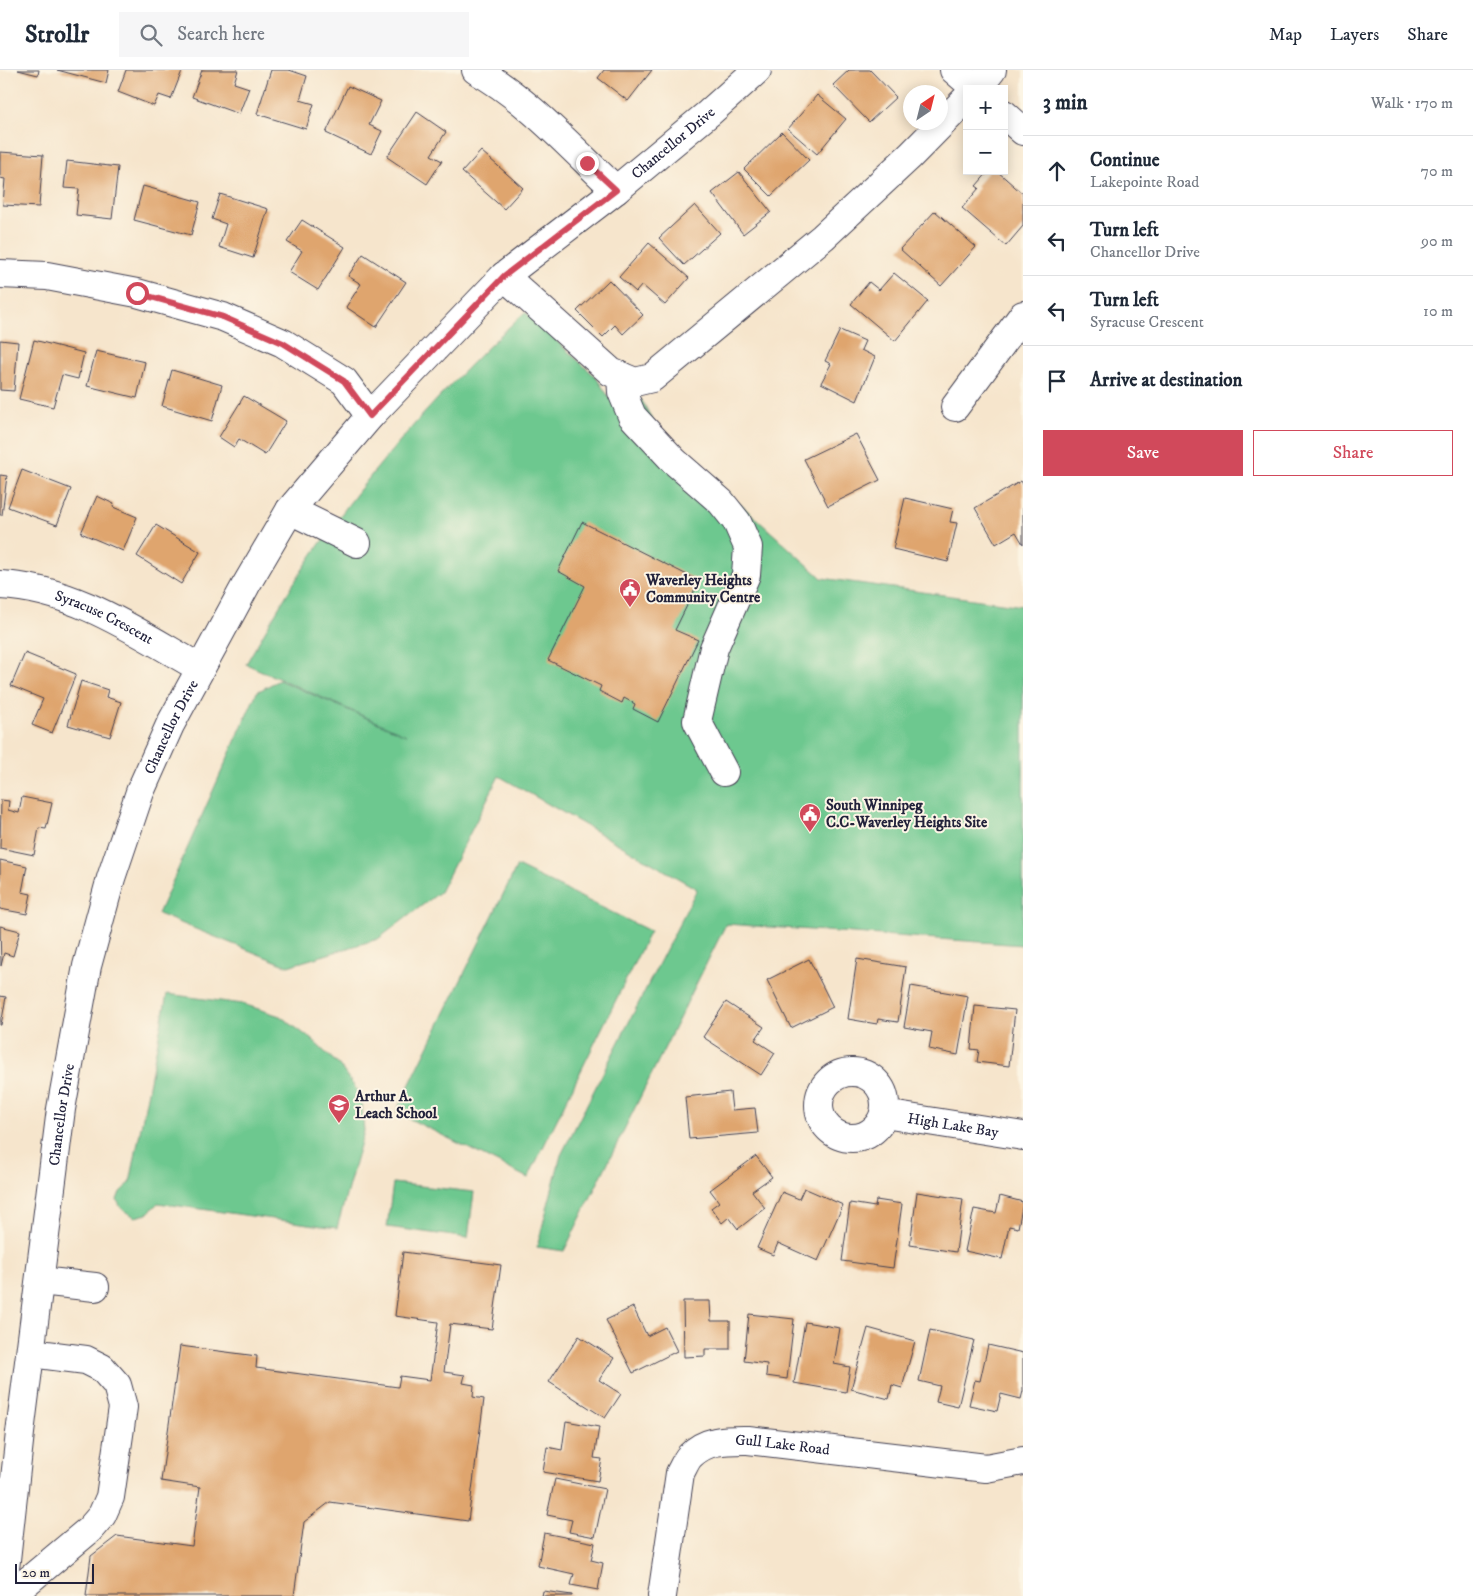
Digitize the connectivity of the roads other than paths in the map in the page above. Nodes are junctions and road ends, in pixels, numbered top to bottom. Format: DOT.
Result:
graph roads {
  1 [pos="476,70"];
  2 [pos="757,70"];
  3 [pos="954,70"];
  4 [pos="992,70"];
  5 [pos="971,85"];
  6 [pos="979,85"];
  7 [pos="963,102"];
  8 [pos="1008,118"];
  9 [pos="1023,131"];
  10 [pos="616,190"];
  11 [pos="0,274"];
  12 [pos="504,276"];
  13 [pos="1023,315"];
  14 [pos="621,376"];
  15 [pos="955,407"];
  16 [pos="370,416"];
  17 [pos="290,510"];
  18 [pos="357,544"];
  19 [pos="0,585"];
  20 [pos="200,668"];
  21 [pos="724,772"];
  22 [pos="884,1114"];
  23 [pos="1023,1136"];
  24 [pos="40,1281"];
  25 [pos="95,1287"];
  26 [pos="31,1353"];
  27 [pos="10,1431"];
  28 [pos="1023,1461"];
  29 [pos="2,1596"];
  30 [pos="10,1596"];
  31 [pos="662,1596"];
  1 -- 10 [label="street"];
  2 -- 10 [label="street, Chancellor Drive"];
  3 -- 5 [label="street"];
  4 -- 6 [label="street"];
  7 -- 14 [label="street"];
  8 -- 9 [label="street"];
  10 -- 12 [label="street, Chancellor Drive"];
  11 -- 16 [label="street"];
  12 -- 14 [label="street"];
  12 -- 16 [label="street, Chancellor Drive"];
  13 -- 15 [label="street"];
  14 -- 21 [label="street"];
  16 -- 17 [label="street, Chancellor Drive"];
  17 -- 18 [label="street"];
  17 -- 20 [label="street, Chancellor Drive"];
  19 -- 20 [label="street, Syracuse Crescent"];
  20 -- 24 [label="street, Chancellor Drive"];
  22 -- 23 [label="street, High Lake Bay"];
  24 -- 25 [label="street"];
  24 -- 26 [label="street, Chancellor Drive"];
  26 -- 27 [label="street, Chancellor Drive"];
  26 -- 30 [label="street"];
  27 -- 29 [label="street, Chancellor Drive"];
  28 -- 31 [label="street, Gull Lake Road"];
}
